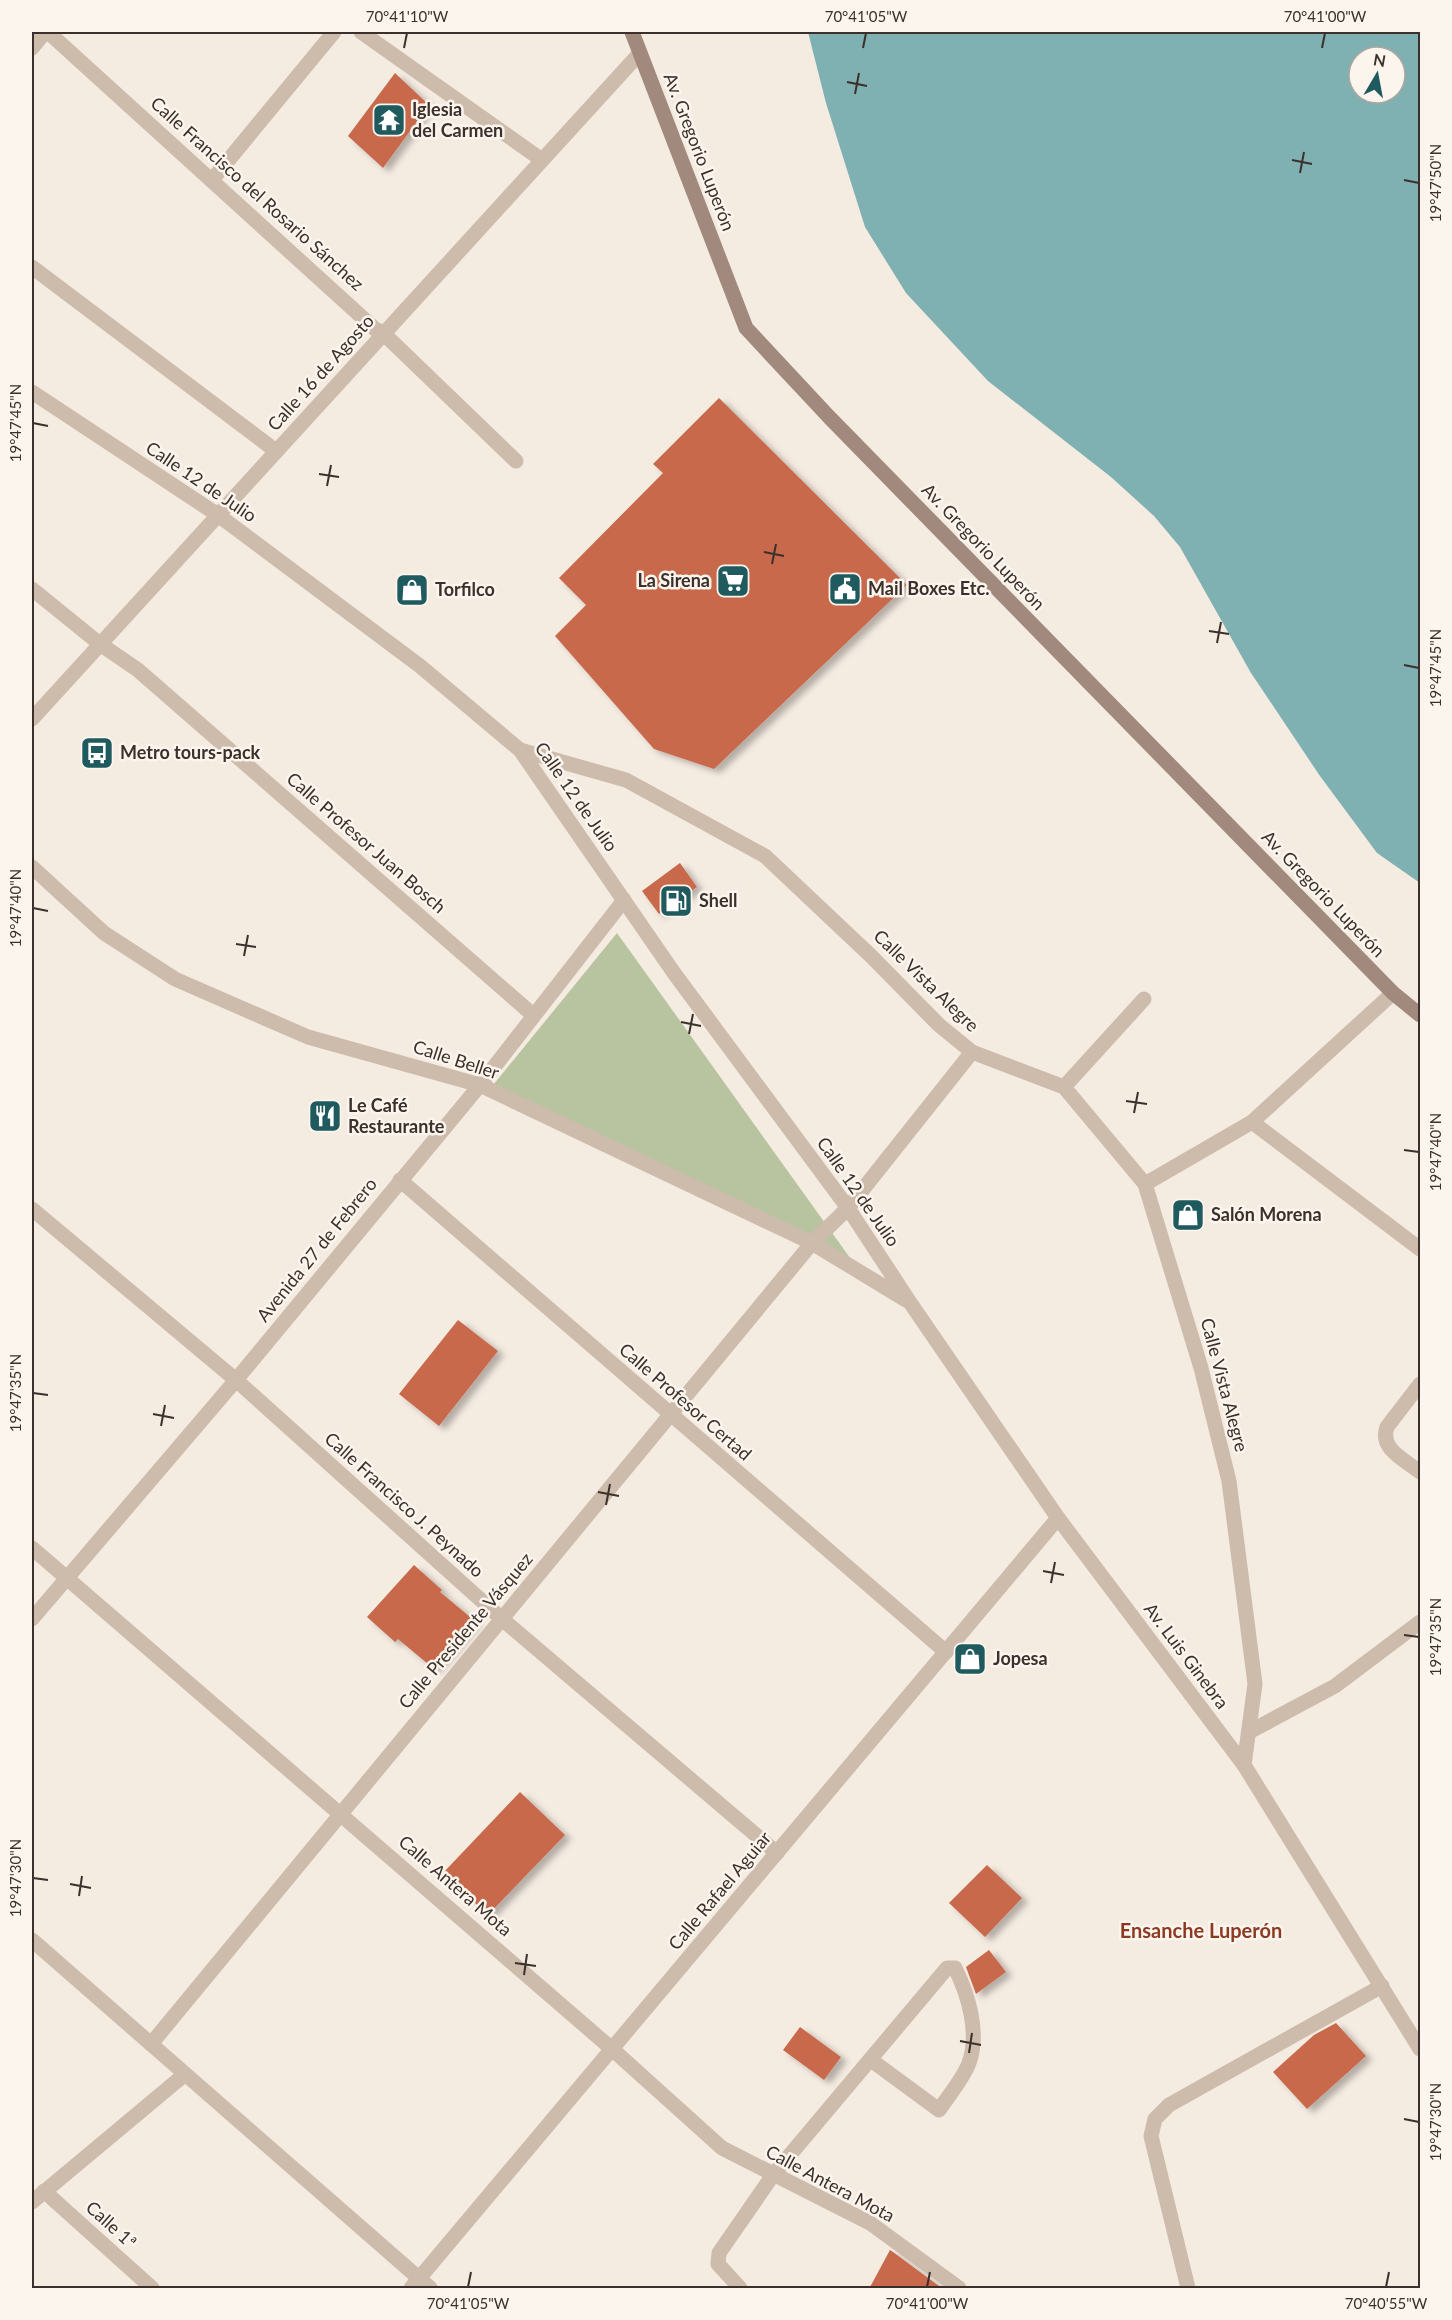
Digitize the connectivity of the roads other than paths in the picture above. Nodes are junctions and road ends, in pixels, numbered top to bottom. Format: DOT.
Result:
graph roads {
  1 [pos="46,32"];
  2 [pos="334,32"];
  3 [pos="361,32"];
  4 [pos="632,32"];
  5 [pos="32,48"];
  6 [pos="640,52"];
  7 [pos="542,160"];
  8 [pos="212,180"];
  9 [pos="32,267"];
  10 [pos="383,333"];
  11 [pos="32,392"];
  12 [pos="276,451"];
  13 [pos="516,461"];
  14 [pos="218,515"];
  15 [pos="32,589"];
  16 [pos="100,644"];
  17 [pos="32,719"];
  18 [pos="520,750"];
  19 [pos="32,867"];
  20 [pos="624,900"];
  21 [pos="1393,993"];
  22 [pos="1144,999"];
  23 [pos="533,1015"];
  24 [pos="1420,1015"];
  25 [pos="972,1052"];
  26 [pos="480,1085"];
  27 [pos="1064,1087"];
  28 [pos="1252,1122"];
  29 [pos="400,1180"];
  30 [pos="1145,1184"];
  31 [pos="849,1208"];
  32 [pos="32,1209"];
  33 [pos="813,1243"];
  34 [pos="1420,1249"];
  35 [pos="909,1301"];
  36 [pos="236,1380"];
  37 [pos="1420,1383"];
  38 [pos="670,1416"];
  39 [pos="1420,1472"];
  40 [pos="1058,1518"];
  41 [pos="32,1548"];
  42 [pos="67,1578"];
  43 [pos="32,1619"];
  44 [pos="502,1619"];
  45 [pos="1420,1622"];
  46 [pos="946,1652"];
  47 [pos="1249,1732"];
  48 [pos="1244,1765"];
  49 [pos="341,1814"];
  50 [pos="777,1853"];
  51 [pos="32,1940"];
  52 [pos="1382,1986"];
  53 [pos="151,2044"];
  54 [pos="1420,2045"];
  55 [pos="612,2049"];
  56 [pos="871,2060"];
  57 [pos="184,2075"];
  58 [pos="773,2175"];
  59 [pos="44,2192"];
  60 [pos="32,2202"];
  61 [pos="420,2285"];
  62 [pos="152,2289"];
  63 [pos="740,2289"];
  64 [pos="958,2289"];
  65 [pos="1188,2289"];
  1 -- 5 [label="street"];
  1 -- 8 [label="street, Calle Francisco del Rosario Sánchez"];
  2 -- 8 [label="street"];
  3 -- 7 [label="street"];
  4 -- 6 [label="main road, Av. Gregorio Luperón"];
  6 -- 7 [label="street, Calle 16 de Agosto"];
  6 -- 21 [label="main road, Av. Gregorio Luperón"];
  7 -- 10 [label="street, Calle 16 de Agosto"];
  8 -- 10 [label="street, Calle Francisco del Rosario Sánchez"];
  9 -- 12 [label="street"];
  10 -- 12 [label="street, Calle 16 de Agosto"];
  10 -- 13 [label="street, Calle Francisco del Rosario Sánchez"];
  11 -- 14 [label="street, Calle 12 de Julio"];
  12 -- 14 [label="street, Calle 16 de Agosto"];
  14 -- 16 [label="street, Calle 16 de Agosto"];
  14 -- 18 [label="street, Calle 12 de Julio"];
  15 -- 16 [label="street, Calle Profesor Juan Bosch"];
  16 -- 17 [label="street, Calle 16 de Agosto"];
  16 -- 23 [label="street, Calle Profesor Juan Bosch"];
  18 -- 20 [label="street, Calle 12 de Julio"];
  18 -- 25 [label="street, Calle Vista Alegre"];
  19 -- 26 [label="street, Calle Beller"];
  20 -- 23 [label="street, Avenida 27 de Febrero"];
  20 -- 31 [label="street, Calle 12 de Julio"];
  21 -- 24 [label="main road, Av. Gregorio Luperón"];
  21 -- 28 [label="street"];
  22 -- 27 [label="street"];
  23 -- 26 [label="street, Avenida 27 de Febrero"];
  25 -- 27 [label="street, Calle Vista Alegre"];
  25 -- 31 [label="street"];
  26 -- 29 [label="street, Avenida 27 de Febrero"];
  26 -- 33 [label="street, Calle Beller"];
  27 -- 30 [label="street, Calle Vista Alegre"];
  28 -- 30 [label="street"];
  28 -- 34 [label="street"];
  29 -- 36 [label="street, Avenida 27 de Febrero"];
  29 -- 38 [label="street, Calle Profesor Certad"];
  30 -- 47 [label="street, Calle Vista Alegre"];
  31 -- 33 [label="street, Calle Presidente Vásquez"];
  31 -- 35 [label="street, Calle 12 de Julio"];
  32 -- 36 [label="street, Calle Francisco J. Peynado"];
  33 -- 35 [label="street, Calle Beller"];
  33 -- 38 [label="street, Calle Presidente Vásquez"];
  35 -- 40 [label="street, Av. Luis Ginebra"];
  36 -- 42 [label="street, Avenida 27 de Febrero"];
  36 -- 44 [label="street, Calle Francisco J. Peynado"];
  37 -- 39 [label="street"];
  38 -- 44 [label="street, Calle Presidente Vásquez"];
  38 -- 46 [label="street, Calle Profesor Certad"];
  40 -- 46 [label="street, Calle Rafael Aguiar"];
  40 -- 48 [label="street, Av. Luis Ginebra"];
  41 -- 42 [label="street, Calle Antera Mota"];
  42 -- 43 [label="street, Avenida 27 de Febrero"];
  42 -- 49 [label="street, Calle Antera Mota"];
  44 -- 49 [label="street, Calle Presidente Vásquez"];
  44 -- 50 [label="street, Calle Francisco J. Peynado"];
  45 -- 47 [label="street"];
  46 -- 50 [label="street, Calle Rafael Aguiar"];
  47 -- 48 [label="street, Calle Vista Alegre"];
  48 -- 52 [label="street, Av. Luis Ginebra"];
  49 -- 53 [label="street, Calle Presidente Vásquez"];
  49 -- 55 [label="street, Calle Antera Mota"];
  50 -- 55 [label="street, Calle Rafael Aguiar"];
  51 -- 53 [label="street"];
  52 -- 54 [label="street, Av. Luis Ginebra"];
  52 -- 65 [label="street"];
  53 -- 57 [label="street"];
  55 -- 58 [label="street, Calle Antera Mota"];
  55 -- 61 [label="street, Calle Rafael Aguiar"];
  56 -- 56 [label="street"];
  56 -- 58 [label="street"];
  57 -- 59 [label="street"];
  57 -- 61 [label="street"];
  58 -- 63 [label="street"];
  58 -- 64 [label="street, Calle Antera Mota"];
  59 -- 60 [label="street"];
  59 -- 62 [label="street, Calle 1ª"];
}
